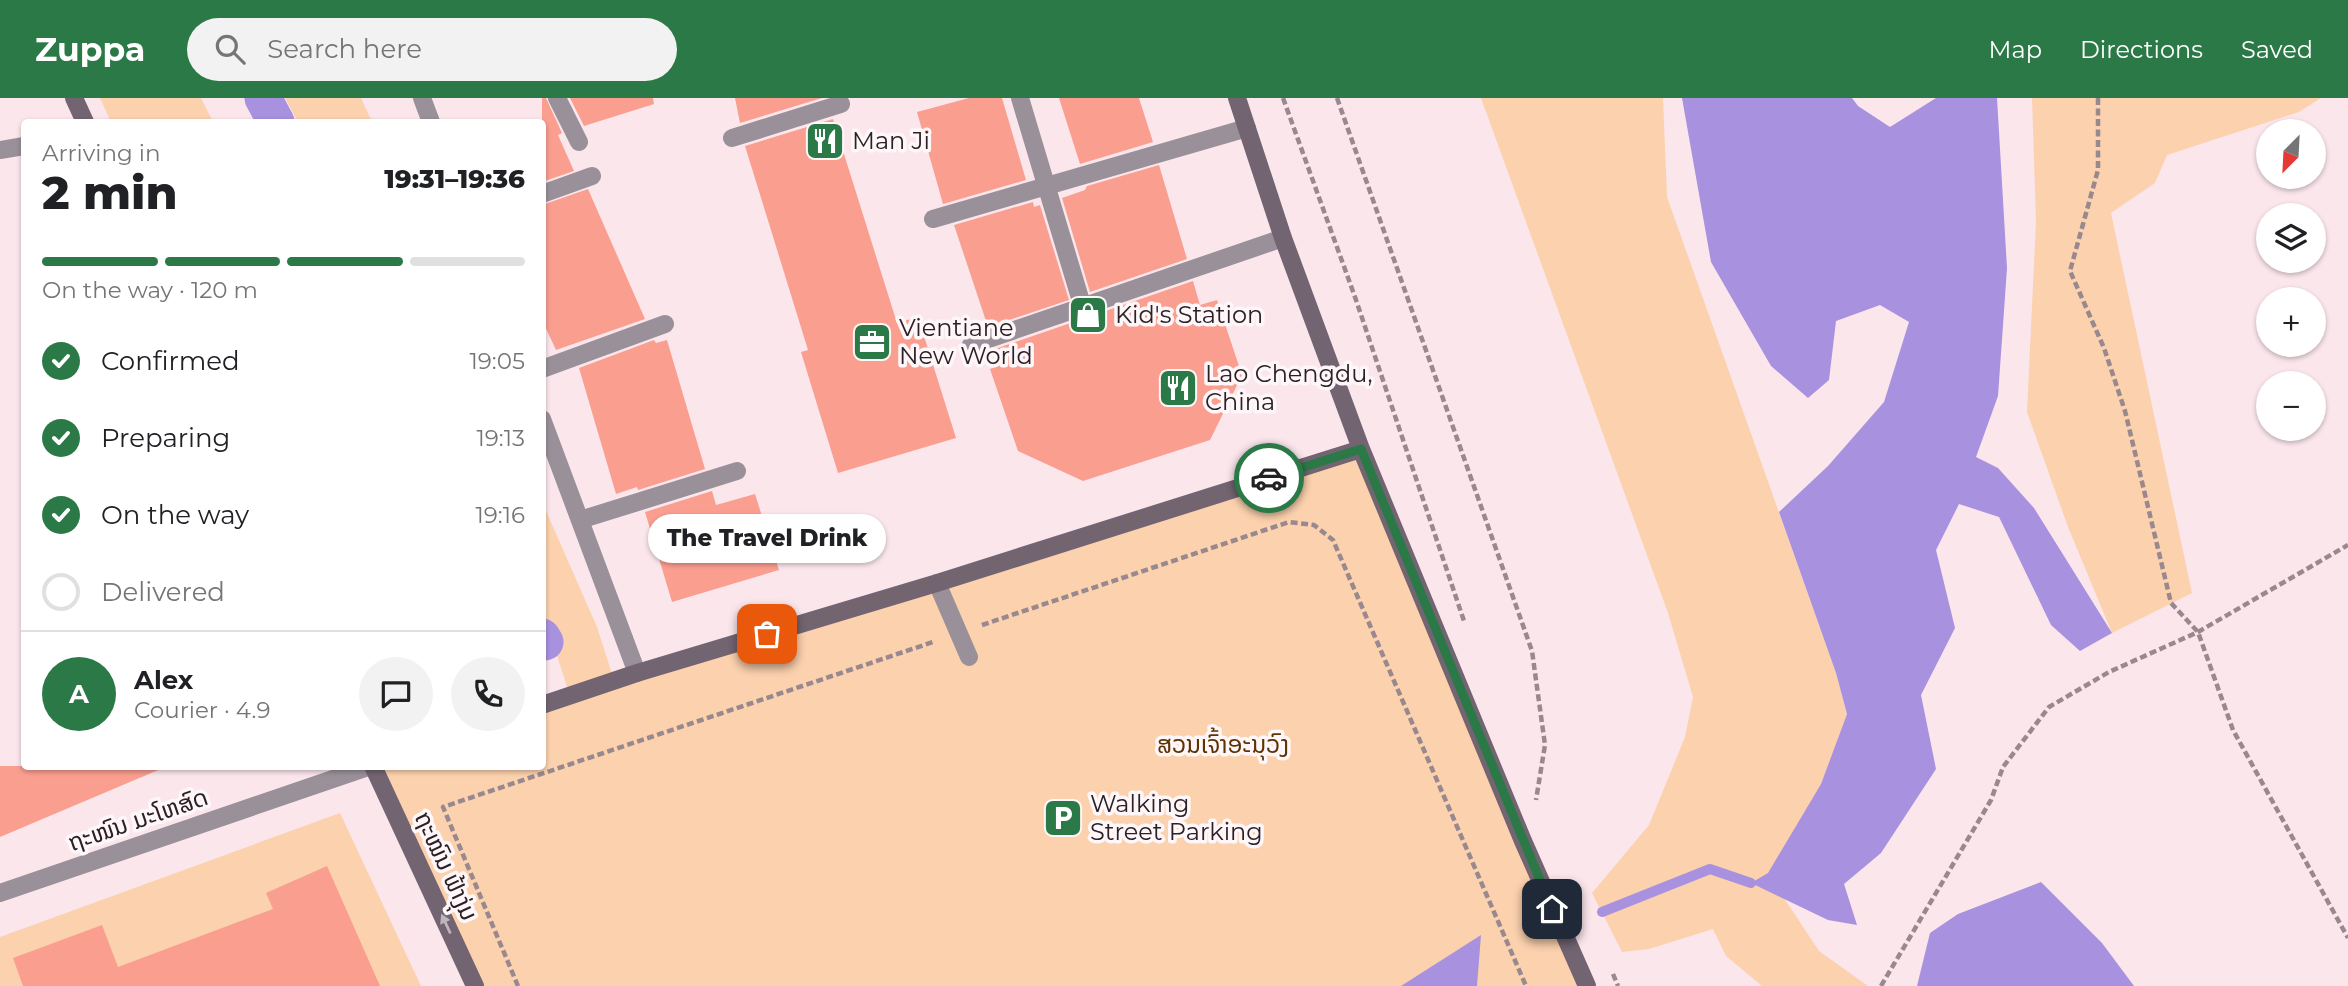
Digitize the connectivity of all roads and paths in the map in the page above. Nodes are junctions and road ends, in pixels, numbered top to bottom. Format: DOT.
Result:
graph roads {
  1 [pos="74,98"];
  2 [pos="422,98"];
  3 [pos="557,98"];
  4 [pos="1020,98"];
  5 [pos="1237,98"];
  6 [pos="1283,98"];
  7 [pos="1337,98"];
  8 [pos="2098,98"];
  9 [pos="841,104"];
  10 [pos="84,119"];
  11 [pos="430,119"];
  12 [pos="1247,128"];
  13 [pos="732,138"];
  14 [pos="579,142"];
  15 [pos="21,146"];
  16 [pos="0,150"];
  17 [pos="592,176"];
  18 [pos="1046,187"];
  19 [pos="546,193"];
  20 [pos="933,219"];
  21 [pos="1283,238"];
  22 [pos="1083,308"];
  23 [pos="664,324"];
  24 [pos="971,345"];
  25 [pos="546,368"];
  26 [pos="546,430"];
  27 [pos="1361,449"];
  28 [pos="737,471"];
  29 [pos="580,520"];
  30 [pos="2348,545"];
  31 [pos="937,583"];
  32 [pos="1467,632"];
  33 [pos="2198,632"];
  34 [pos="959,633"];
  35 [pos="969,657"];
  36 [pos="638,673"];
  37 [pos="546,704"];
  38 [pos="360,770"];
  39 [pos="374,770"];
  40 [pos="1531,790"];
  41 [pos="0,893"];
  42 [pos="2348,937"];
  43 [pos="1607,961"];
  44 [pos="1587,984"];
  45 [pos="475,986"];
  46 [pos="518,986"];
  47 [pos="1526,986"];
  48 [pos="1618,986"];
  49 [pos="1881,986"];
  1 -- 10 [label="street"];
  2 -- 11 [label="street"];
  3 -- 14 [label="street"];
  4 -- 18 [label="street"];
  5 -- 12 [label="street"];
  6 -- 32 [label="path"];
  7 -- 40 [label="path"];
  8 -- 33 [label="path"];
  9 -- 13 [label="street"];
  12 -- 18 [label="street"];
  12 -- 21 [label="street"];
  15 -- 16 [label="street"];
  17 -- 19 [label="street"];
  18 -- 20 [label="street"];
  18 -- 22 [label="street"];
  21 -- 22 [label="street"];
  21 -- 27 [label="street"];
  22 -- 24 [label="street"];
  23 -- 25 [label="street"];
  26 -- 29 [label="street"];
  27 -- 31 [label="street"];
  27 -- 44 [label="street"];
  28 -- 29 [label="street"];
  29 -- 36 [label="street"];
  30 -- 33 [label="path"];
  31 -- 34 [label="street"];
  31 -- 36 [label="street"];
  33 -- 42 [label="path"];
  33 -- 49 [label="path"];
  34 -- 35 [label="street"];
  34 -- 46 [label="path"];
  34 -- 47 [label="path"];
  36 -- 37 [label="street"];
  38 -- 41 [label="street, ຖະໜົນ ມະໂຫສົດ"];
  45 -- 39 [label="street, ຖະໝົນ ຟ້າງຸ່ມ, one-way"];
  43 -- 48 [label="path"];
}
